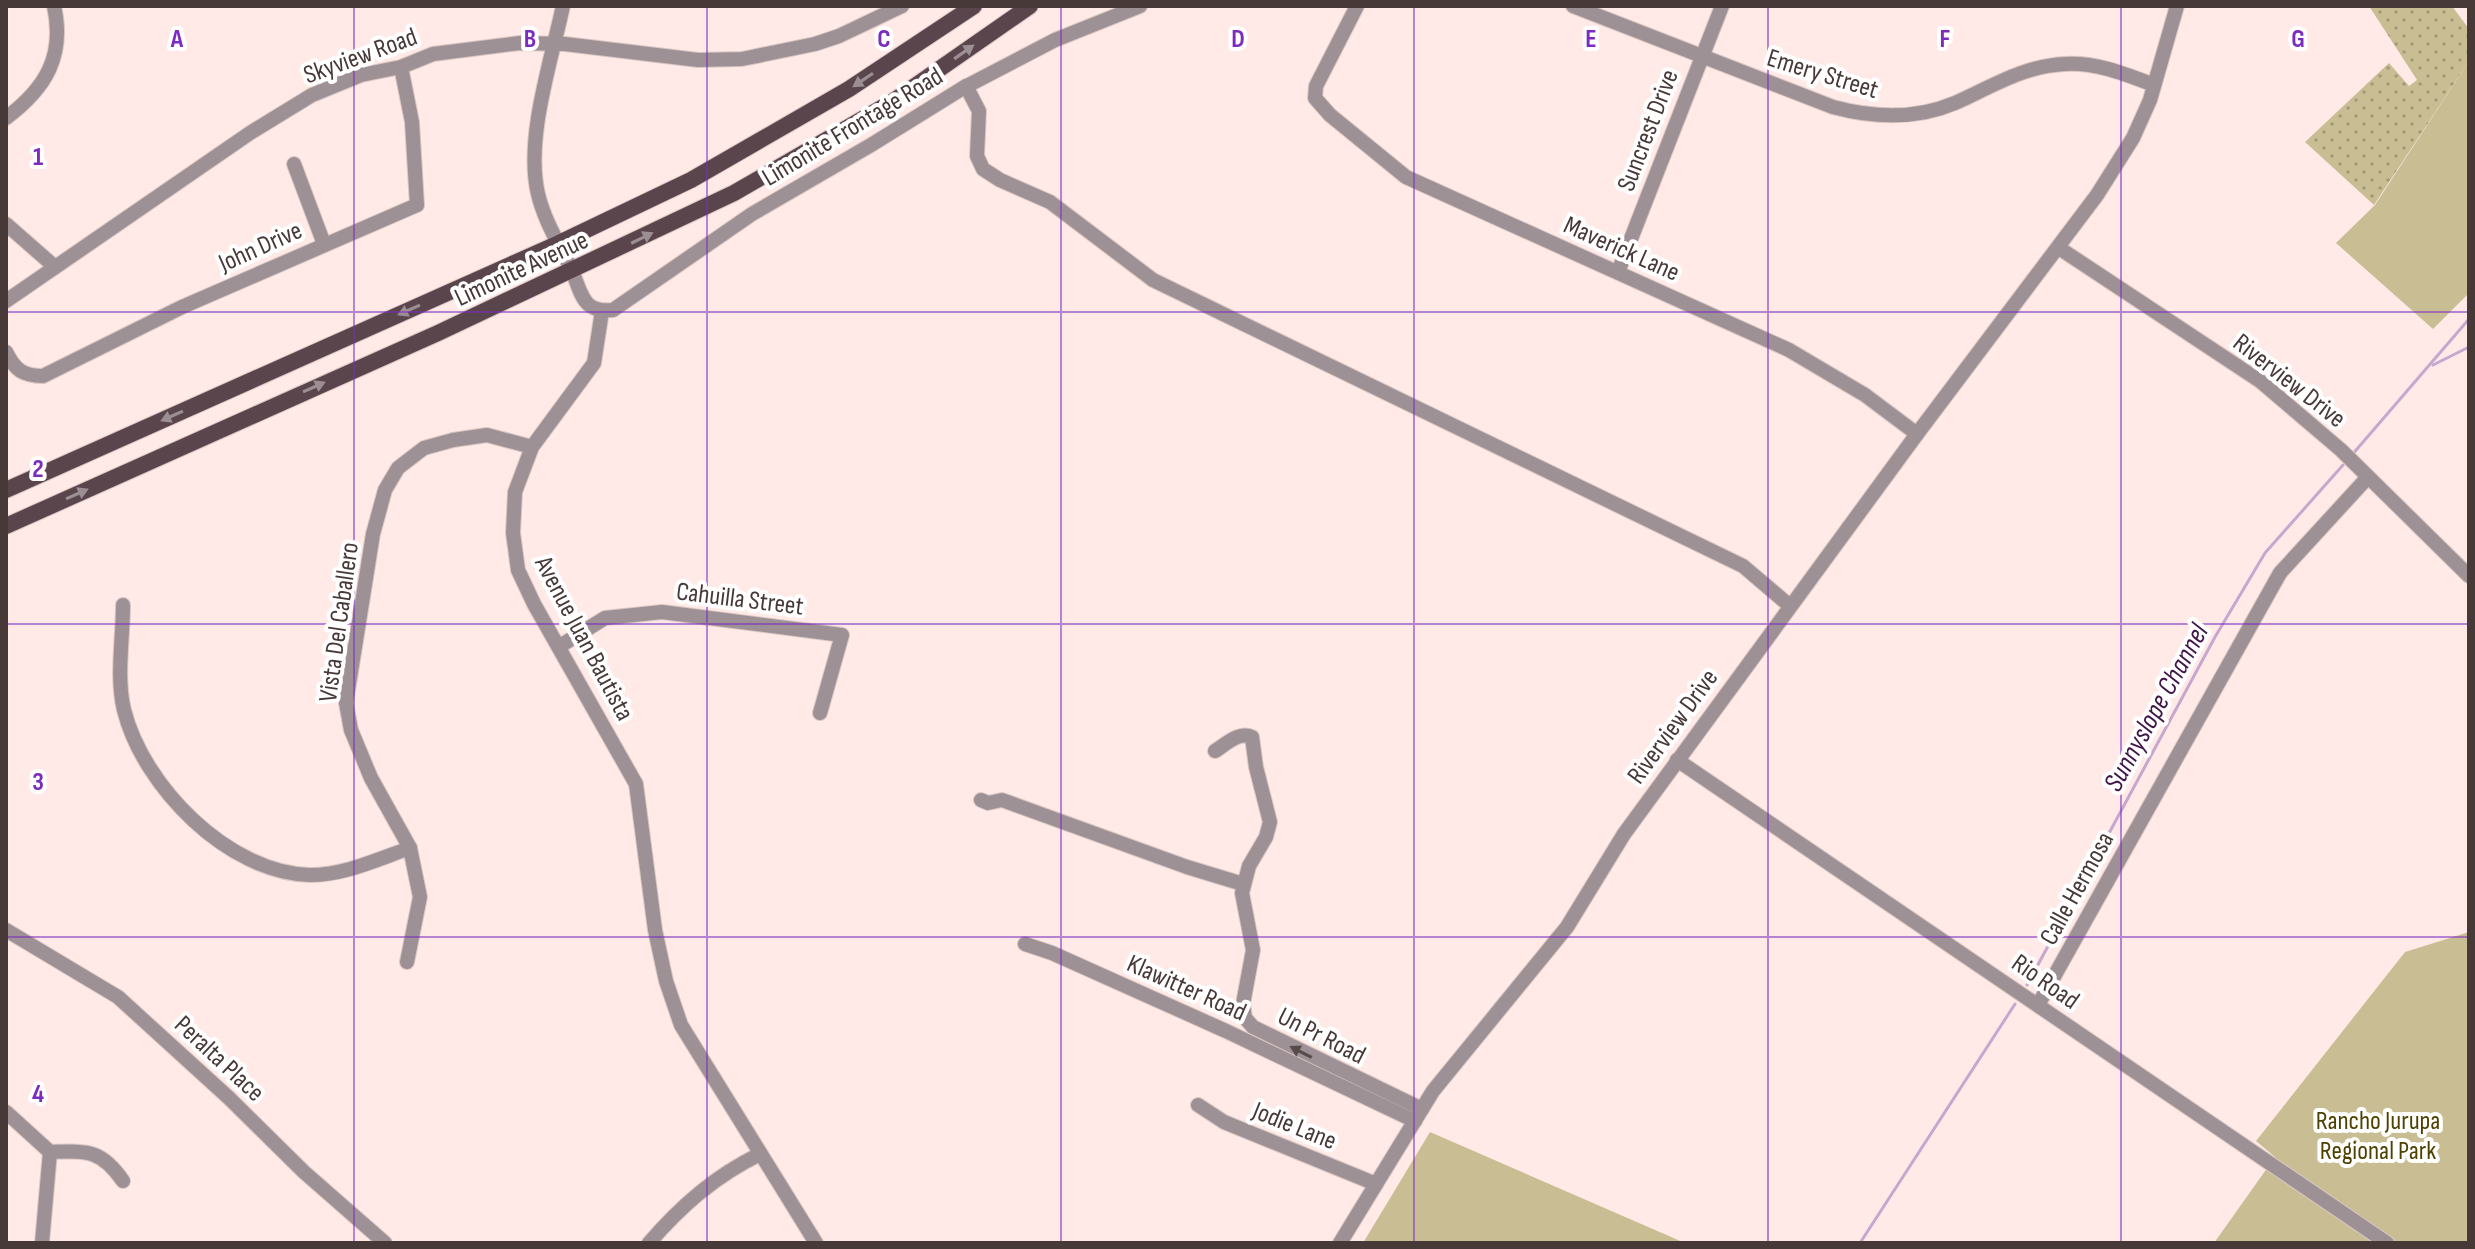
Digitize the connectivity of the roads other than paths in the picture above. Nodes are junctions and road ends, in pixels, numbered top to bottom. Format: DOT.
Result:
graph roads {
  1 [pos="54,6"];
  2 [pos="563,6"];
  3 [pos="902,6"];
  4 [pos="974,6"];
  5 [pos="1030,6"];
  6 [pos="1140,6"];
  7 [pos="1357,6"];
  8 [pos="1573,6"];
  9 [pos="1722,6"];
  10 [pos="2177,6"];
  11 [pos="555,43"];
  12 [pos="1702,57"];
  13 [pos="401,67"];
  14 [pos="2154,85"];
  15 [pos="966,86"];
  16 [pos="6,118"];
  17 [pos="294,164"];
  18 [pos="6,224"];
  19 [pos="324,244"];
  20 [pos="557,244"];
  21 [pos="2059,248"];
  22 [pos="55,267"];
  23 [pos="572,272"];
  24 [pos="1618,272"];
  25 [pos="6,301"];
  26 [pos="602,311"];
  27 [pos="6,352"];
  28 [pos="1917,434"];
  29 [pos="532,447"];
  30 [pos="2368,477"];
  31 [pos="6,490"];
  32 [pos="6,526"];
  33 [pos="2469,576"];
  34 [pos="123,605"];
  35 [pos="1790,606"];
  36 [pos="560,646"];
  37 [pos="820,713"];
  38 [pos="1215,751"];
  39 [pos="1677,760"];
  40 [pos="981,800"];
  41 [pos="410,848"];
  42 [pos="1243,884"];
  43 [pos="6,930"];
  44 [pos="1025,944"];
  45 [pos="407,962"];
  46 [pos="2033,1001"];
  47 [pos="1250,1024"];
  48 [pos="1242,1038"];
  49 [pos="1198,1105"];
  50 [pos="6,1112"];
  51 [pos="1418,1115"];
  52 [pos="50,1152"];
  53 [pos="760,1154"];
  54 [pos="123,1181"];
  55 [pos="1376,1184"];
  56 [pos="42,1243"];
  57 [pos="385,1243"];
  58 [pos="649,1243"];
  59 [pos="816,1243"];
  60 [pos="1340,1243"];
  61 [pos="2387,1243"];
  1 -- 16 [label="street"];
  2 -- 11 [label="street"];
  3 -- 11 [label="street, Skyview Road"];
  4 -- 20 [label="main road, Limonite Avenue, one-way"];
  23 -- 5 [label="main road, Limonite Avenue, one-way"];
  6 -- 15 [label="street, Limonite Frontage Road"];
  7 -- 24 [label="street, Maverick Lane"];
  8 -- 12 [label="street, Emery Street"];
  9 -- 12 [label="street, Suncrest Drive"];
  10 -- 14 [label="street, Riverview Drive"];
  11 -- 13 [label="street, Skyview Road"];
  11 -- 20 [label="street"];
  12 -- 14 [label="street, Emery Street"];
  12 -- 24 [label="street, Suncrest Drive"];
  13 -- 19 [label="street, John Drive"];
  13 -- 22 [label="street, Skyview Road"];
  14 -- 21 [label="street, Riverview Drive"];
  15 -- 26 [label="street, Limonite Frontage Road"];
  15 -- 35 [label="street"];
  17 -- 19 [label="street"];
  18 -- 22 [label="street"];
  19 -- 27 [label="street, John Drive"];
  20 -- 23 [label="street"];
  20 -- 31 [label="main road, Limonite Avenue, one-way"];
  21 -- 28 [label="street, Riverview Drive"];
  21 -- 30 [label="street, Riverview Drive"];
  22 -- 25 [label="street, Skyview Road"];
  23 -- 26 [label="street"];
  32 -- 23 [label="main road, Limonite Avenue, one-way"];
  24 -- 28 [label="street, Maverick Lane"];
  26 -- 29 [label="street, Avenue Juan Bautista"];
  28 -- 35 [label="street, Riverview Drive"];
  29 -- 36 [label="street, Avenue Juan Bautista"];
  29 -- 41 [label="street, Vista Del Caballero"];
  30 -- 33 [label="street, Riverview Drive"];
  30 -- 46 [label="street, Calle Hermosa"];
  34 -- 41 [label="street"];
  35 -- 39 [label="street, Riverview Drive"];
  36 -- 37 [label="street, Cahuilla Street"];
  36 -- 53 [label="street, Avenue Juan Bautista"];
  38 -- 42 [label="street"];
  39 -- 46 [label="street, Rio Road"];
  39 -- 51 [label="street, Riverview Drive"];
  40 -- 42 [label="street"];
  41 -- 45 [label="street, Vista Del Caballero"];
  42 -- 47 [label="street, Un Pr Road"];
  43 -- 57 [label="street, Peralta Place"];
  44 -- 48 [label="street, Klawitter Road"];
  46 -- 61 [label="street, Rio Road"];
  47 -- 48 [label="street"];
  51 -- 47 [label="street, Un Pr Road, one-way"];
  48 -- 51 [label="street, Klawitter Road"];
  49 -- 55 [label="street, Jodie Lane"];
  50 -- 52 [label="street"];
  51 -- 55 [label="street, Riverview Drive"];
  52 -- 54 [label="street"];
  52 -- 56 [label="street"];
  53 -- 58 [label="street"];
  53 -- 59 [label="street, Avenue Juan Bautista"];
  55 -- 60 [label="street, Riverview Drive"];
}
